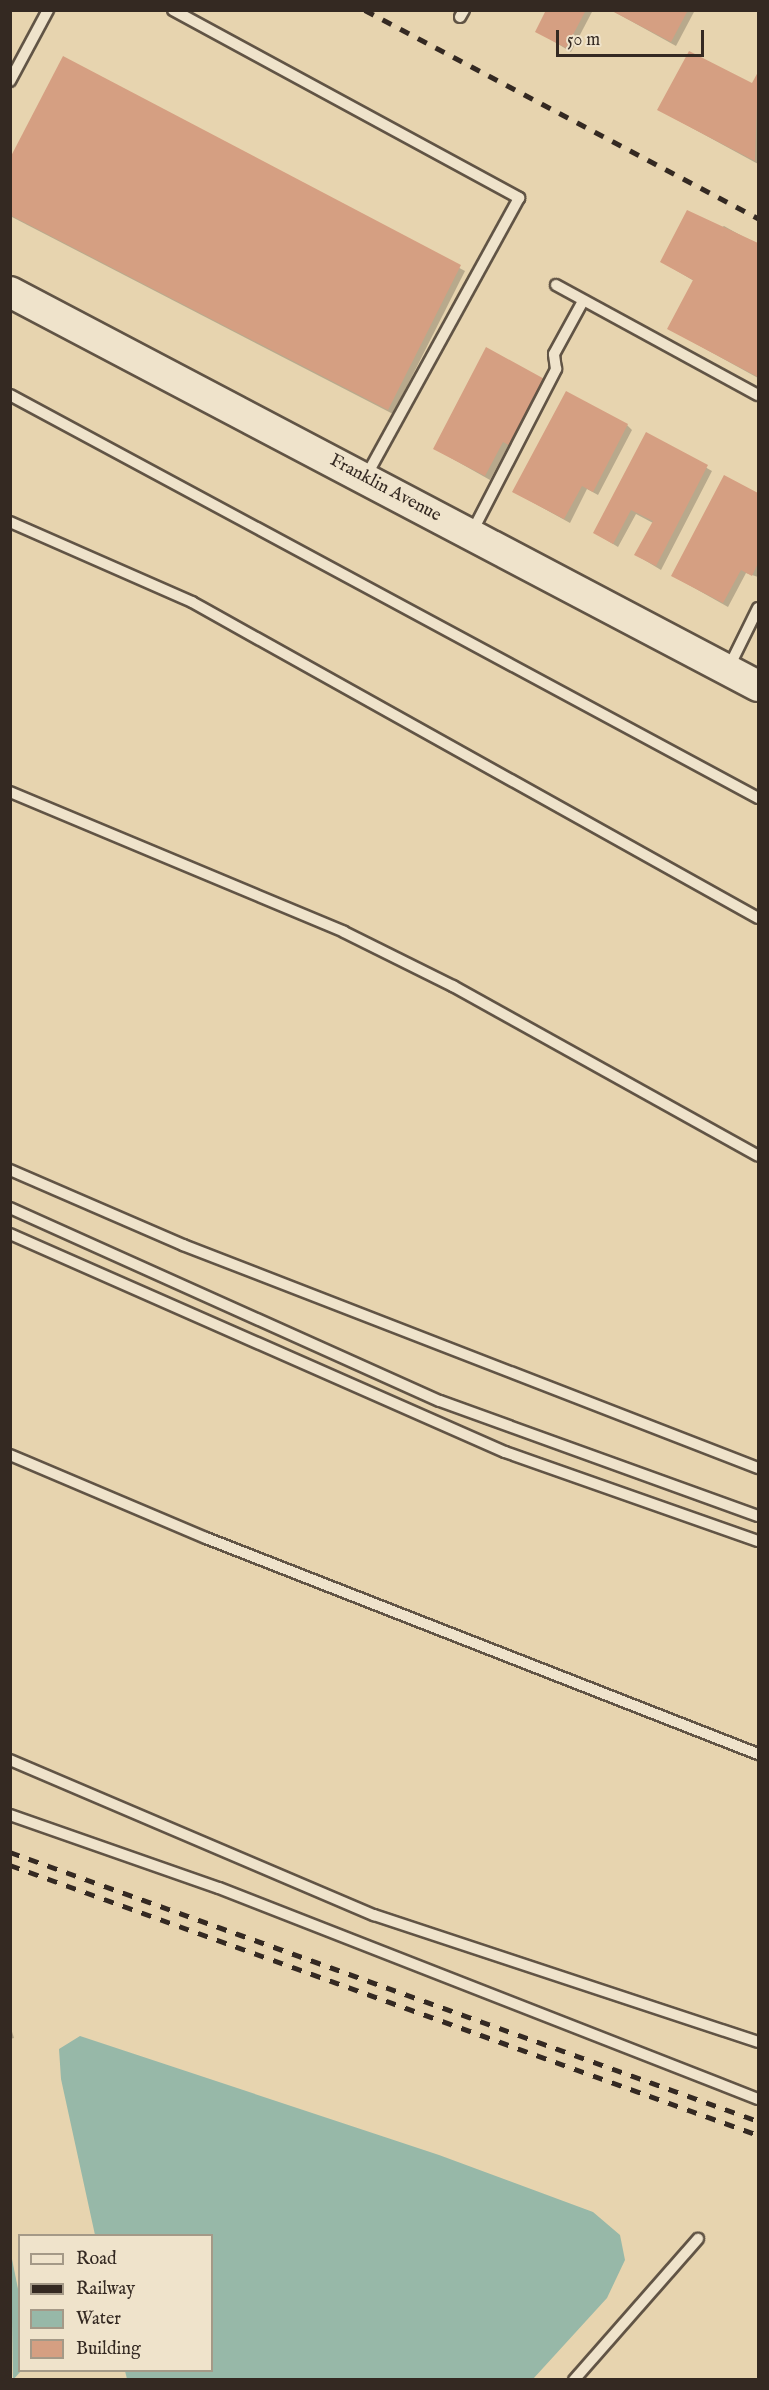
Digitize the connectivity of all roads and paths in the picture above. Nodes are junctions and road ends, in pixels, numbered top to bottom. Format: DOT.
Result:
graph roads {
  1 [pos="48,10"];
  2 [pos="172,10"];
  3 [pos="10,81"];
  4 [pos="556,285"];
  5 [pos="10,292"];
  6 [pos="583,301"];
  7 [pos="10,395"];
  8 [pos="759,395"];
  9 [pos="364,478"];
  10 [pos="10,522"];
  11 [pos="471,534"];
  12 [pos="758,610"];
  13 [pos="728,669"];
  14 [pos="759,686"];
  15 [pos="10,792"];
  16 [pos="759,798"];
  17 [pos="759,918"];
  18 [pos="759,1156"];
  19 [pos="10,1170"];
  20 [pos="10,1208"];
  21 [pos="10,1234"];
  22 [pos="10,1455"];
  23 [pos="759,1468"];
  24 [pos="759,1516"];
  25 [pos="759,1541"];
  26 [pos="759,1754"];
  27 [pos="10,1760"];
  28 [pos="10,1815"];
  29 [pos="759,2042"];
  30 [pos="759,2098"];
  31 [pos="698,2239"];
  32 [pos="574,2379"];
  1 -- 3 [label="lane"];
  2 -- 9 [label="lane"];
  4 -- 6 [label="lane"];
  5 -- 9 [label="main road, Franklin Avenue"];
  6 -- 8 [label="lane"];
  6 -- 11 [label="lane"];
  7 -- 16 [label="lane"];
  9 -- 11 [label="main road, Franklin Avenue"];
  10 -- 17 [label="lane"];
  11 -- 13 [label="main road, Franklin Avenue"];
  12 -- 13 [label="lane"];
  13 -- 14 [label="main road, Franklin Avenue"];
  15 -- 18 [label="lane"];
  19 -- 23 [label="lane"];
  20 -- 24 [label="lane"];
  21 -- 25 [label="lane"];
  22 -- 26 [label="lane"];
  27 -- 29 [label="lane"];
  28 -- 30 [label="lane"];
  31 -- 32 [label="lane"];
}
